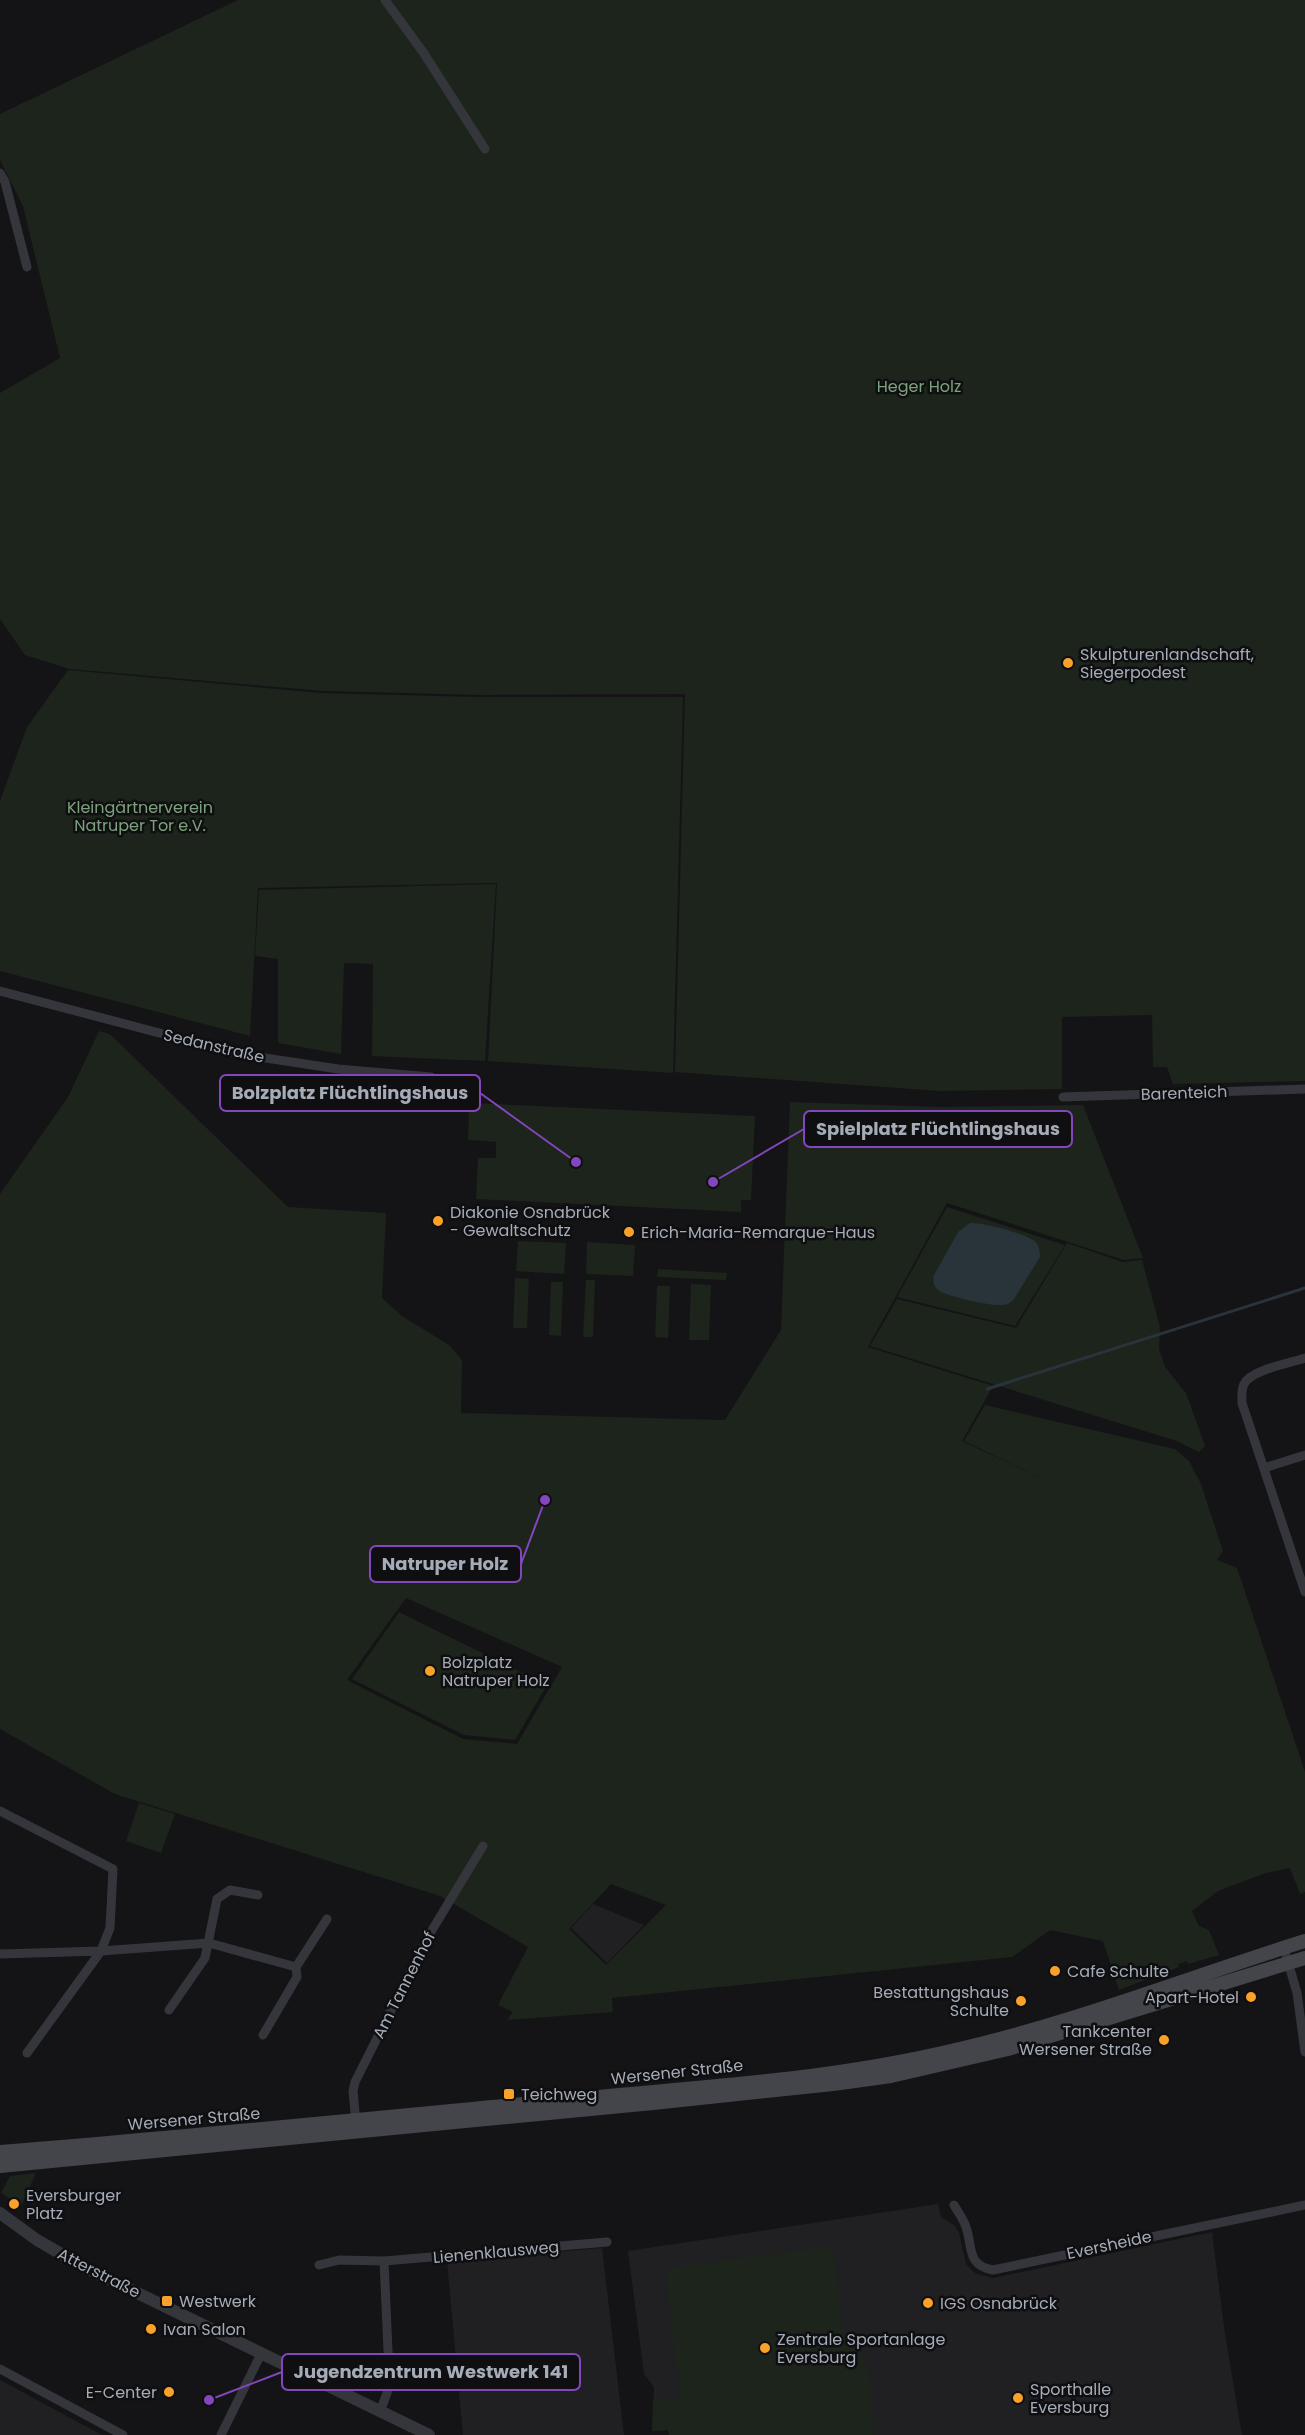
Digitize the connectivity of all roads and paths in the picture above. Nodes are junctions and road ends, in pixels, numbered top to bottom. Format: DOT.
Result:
graph roads {
  1 [pos="385,0"];
  2 [pos="485,148"];
  3 [pos="0,172"];
  4 [pos="27,267"];
  5 [pos="0,991"];
  6 [pos="431,1077"];
  7 [pos="1305,1089"];
  8 [pos="1063,1097"];
  9 [pos="1305,1358"];
  10 [pos="1305,1455"];
  11 [pos="1264,1468"];
  12 [pos="1305,1592"];
  13 [pos="0,1811"];
  14 [pos="483,1846"];
  15 [pos="258,1895"];
  16 [pos="327,1918"];
  17 [pos="1305,1941"];
  18 [pos="209,1942"];
  19 [pos="1284,1948"];
  20 [pos="101,1951"];
  21 [pos="0,1954"];
  22 [pos="1305,1958"];
  23 [pos="1290,1963"];
  24 [pos="297,1967"];
  25 [pos="169,2010"];
  26 [pos="263,2035"];
  27 [pos="1305,2052"];
  28 [pos="27,2053"];
  29 [pos="356,2126"];
  30 [pos="0,2152"];
  31 [pos="0,2166"];
  32 [pos="954,2205"];
  33 [pos="1305,2205"];
  34 [pos="0,2213"];
  35 [pos="607,2242"];
  36 [pos="384,2261"];
  37 [pos="318,2265"];
  38 [pos="261,2354"];
  39 [pos="0,2370"];
  40 [pos="380,2412"];
  41 [pos="123,2435"];
  42 [pos="221,2435"];
  43 [pos="429,2435"];
  1 -- 2 [label="street"];
  3 -- 4 [label="street"];
  5 -- 6 [label="street, Sedanstraße"];
  7 -- 8 [label="street, Barenteich"];
  9 -- 11 [label="street"];
  10 -- 11 [label="street"];
  11 -- 12 [label="street"];
  13 -- 20 [label="street"];
  14 -- 29 [label="street, Am Tannenhof"];
  15 -- 18 [label="street"];
  16 -- 24 [label="street"];
  17 -- 19 [label="main road, Wersener Straße"];
  18 -- 20 [label="street"];
  18 -- 24 [label="street"];
  18 -- 25 [label="street"];
  19 -- 23 [label="street"];
  19 -- 29 [label="main road, Wersener Straße"];
  20 -- 21 [label="street"];
  20 -- 28 [label="street"];
  22 -- 23 [label="main road, Wersener Straße"];
  23 -- 27 [label="street"];
  23 -- 29 [label="main road, Wersener Straße"];
  24 -- 26 [label="street"];
  29 -- 30 [label="main road, Wersener Straße"];
  29 -- 31 [label="main road, Wersener Straße"];
  32 -- 33 [label="street, Eversheide"];
  34 -- 38 [label="street, Atterstraße"];
  35 -- 36 [label="street, Lienenklausweg"];
  36 -- 37 [label="street, Lienenklausweg"];
  36 -- 40 [label="street"];
  38 -- 40 [label="street, Atterstraße"];
  38 -- 42 [label="street"];
  39 -- 41 [label="street"];
  40 -- 43 [label="street, Atterstraße"];
}
